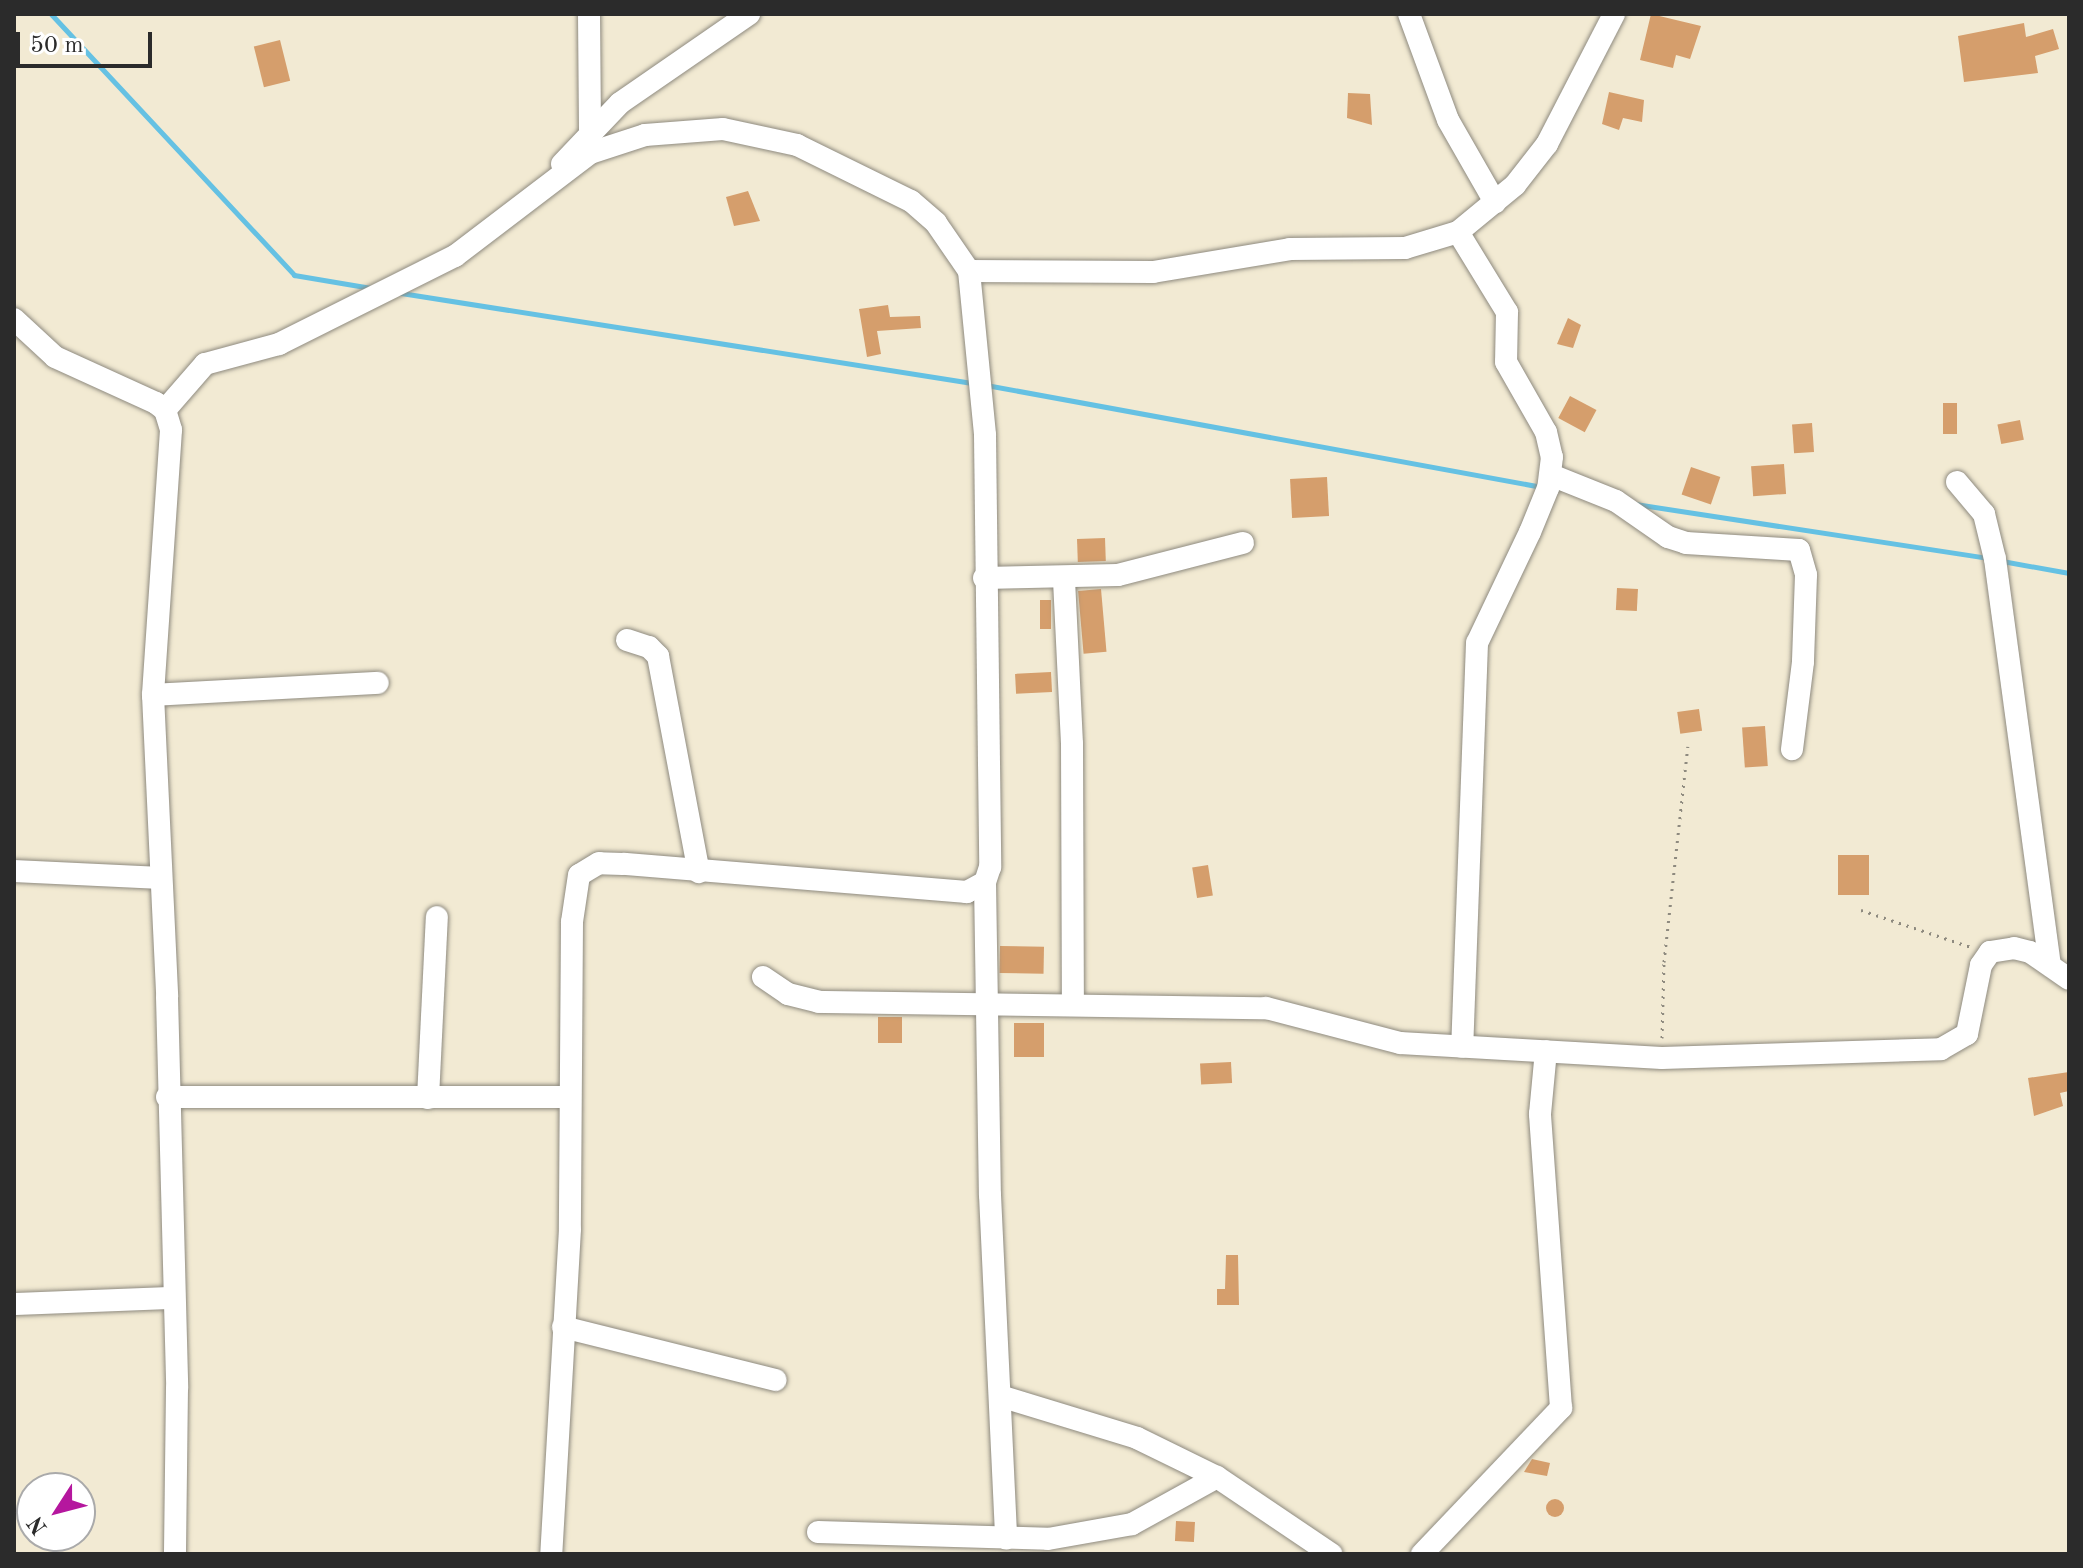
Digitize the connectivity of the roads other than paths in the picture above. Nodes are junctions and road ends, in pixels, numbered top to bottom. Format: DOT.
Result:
graph roads {
  1 [pos="589,14"];
  2 [pos="749,14"];
  3 [pos="1409,14"];
  4 [pos="1614,14"];
  5 [pos="590,130"];
  6 [pos="546,188"];
  7 [pos="1495,202"];
  8 [pos="1458,232"];
  9 [pos="969,271"];
  10 [pos="14,319"];
  11 [pos="165,410"];
  12 [pos="1551,475"];
  13 [pos="1957,482"];
  14 [pos="1243,543"];
  15 [pos="984,578"];
  16 [pos="1064,580"];
  17 [pos="627,640"];
  18 [pos="378,683"];
  19 [pos="153,695"];
  20 [pos="1792,749"];
  21 [pos="14,871"];
  22 [pos="699,872"];
  23 [pos="161,878"];
  24 [pos="985,882"];
  25 [pos="437,917"];
  26 [pos="2049,960"];
  27 [pos="763,977"];
  28 [pos="2069,979"];
  29 [pos="1073,1002"];
  30 [pos="988,1003"];
  31 [pos="1462,1047"];
  32 [pos="1546,1051"];
  33 [pos="167,1097"];
  34 [pos="569,1097"];
  35 [pos="428,1098"];
  36 [pos="171,1298"];
  37 [pos="14,1304"];
  38 [pos="563,1327"];
  39 [pos="775,1380"];
  40 [pos="1000,1396"];
  41 [pos="1217,1477"];
  42 [pos="818,1532"];
  43 [pos="1006,1539"];
  44 [pos="175,1554"];
  45 [pos="551,1554"];
  46 [pos="1331,1554"];
  47 [pos="1422,1554"];
  1 -- 5 [label="street"];
  2 -- 5 [label="street"];
  3 -- 7 [label="street"];
  4 -- 7 [label="street"];
  5 -- 6 [label="street"];
  6 -- 9 [label="street"];
  6 -- 11 [label="street"];
  7 -- 8 [label="street"];
  8 -- 9 [label="street"];
  8 -- 12 [label="street"];
  9 -- 15 [label="street"];
  10 -- 11 [label="street"];
  11 -- 19 [label="street"];
  12 -- 20 [label="street"];
  12 -- 31 [label="street"];
  13 -- 26 [label="street"];
  14 -- 16 [label="street"];
  15 -- 16 [label="street"];
  15 -- 24 [label="street"];
  16 -- 29 [label="street"];
  17 -- 22 [label="street"];
  18 -- 19 [label="street"];
  19 -- 23 [label="street"];
  21 -- 23 [label="street"];
  22 -- 24 [label="street"];
  22 -- 34 [label="street"];
  23 -- 33 [label="street"];
  24 -- 30 [label="street"];
  25 -- 35 [label="street"];
  26 -- 28 [label="street"];
  26 -- 32 [label="street"];
  27 -- 30 [label="street"];
  29 -- 30 [label="street"];
  29 -- 31 [label="street"];
  30 -- 40 [label="street"];
  31 -- 32 [label="street"];
  32 -- 47 [label="street"];
  33 -- 35 [label="street"];
  33 -- 36 [label="street"];
  34 -- 35 [label="street"];
  34 -- 38 [label="street"];
  36 -- 37 [label="street"];
  36 -- 44 [label="street"];
  38 -- 39 [label="street"];
  38 -- 45 [label="street"];
  40 -- 41 [label="street"];
  40 -- 43 [label="street"];
  41 -- 43 [label="street"];
  41 -- 46 [label="street"];
  42 -- 43 [label="street"];
}
